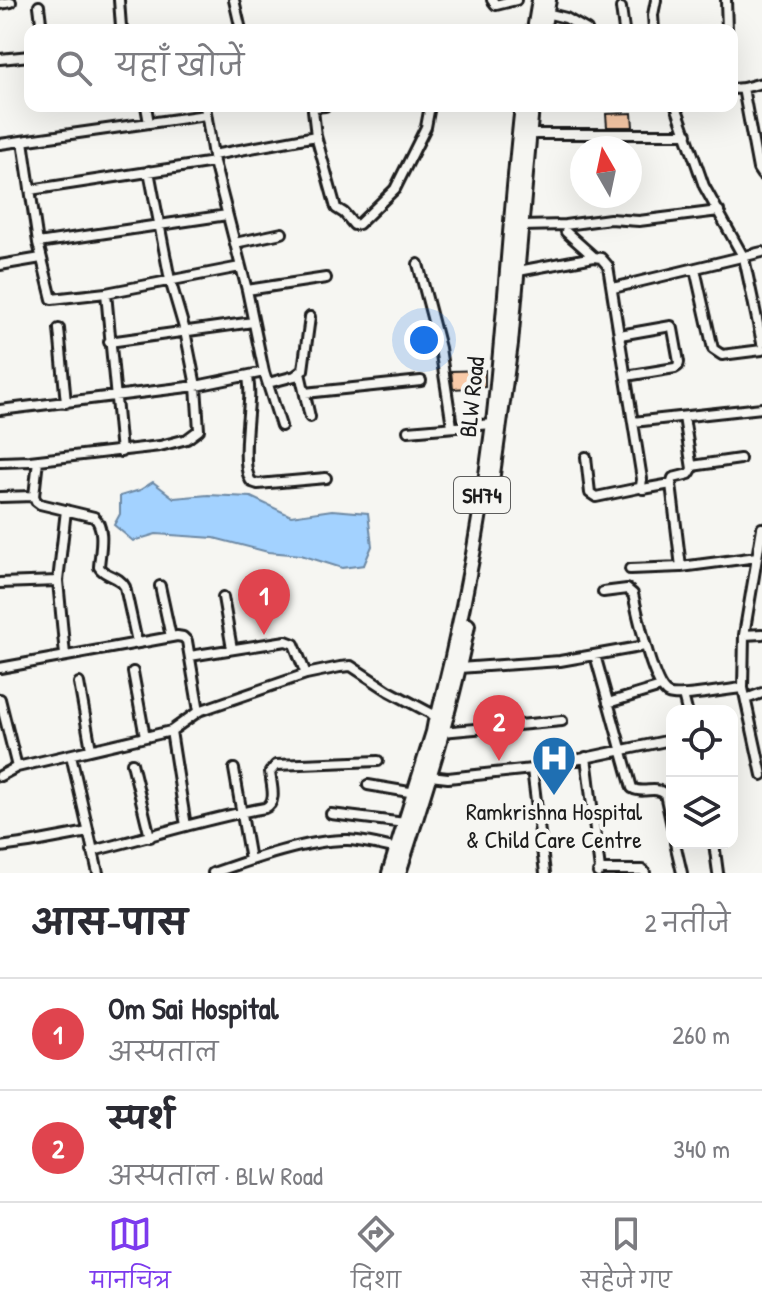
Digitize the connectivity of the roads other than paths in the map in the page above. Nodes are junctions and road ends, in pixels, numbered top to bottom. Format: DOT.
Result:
graph roads {
  1 [pos="119,0"];
  2 [pos="234,0"];
  3 [pos="492,0"];
  4 [pos="516,0"];
  5 [pos="656,0"];
  6 [pos="726,0"];
  7 [pos="11,2"];
  8 [pos="0,4"];
  9 [pos="39,6"];
  10 [pos="543,6"];
  11 [pos="621,8"];
  12 [pos="41,24"];
  13 [pos="121,24"];
  14 [pos="240,24"];
  15 [pos="576,24"];
  16 [pos="623,24"];
  17 [pos="654,24"];
  18 [pos="727,24"];
  19 [pos="24,57"];
  20 [pos="0,59"];
  21 [pos="762,83"];
  22 [pos="738,88"];
  23 [pos="743,88"];
  24 [pos="147,112"];
  25 [pos="197,112"];
  26 [pos="206,112"];
  27 [pos="313,112"];
  28 [pos="429,112"];
  29 [pos="522,112"];
  30 [pos="530,112"];
  31 [pos="678,112"];
  32 [pos="149,123"];
  33 [pos="524,134"];
  34 [pos="687,134"];
  35 [pos="316,136"];
  36 [pos="23,141"];
  37 [pos="0,144"];
  38 [pos="213,159"];
  39 [pos="149,171"];
  40 [pos="762,175"];
  41 [pos="30,190"];
  42 [pos="719,211"];
  43 [pos="227,215"];
  44 [pos="160,225"];
  45 [pos="521,226"];
  46 [pos="566,232"];
  47 [pos="282,233"];
  48 [pos="38,243"];
  49 [pos="235,243"];
  50 [pos="762,252"];
  51 [pos="594,257"];
  52 [pos="41,258"];
  53 [pos="744,258"];
  54 [pos="418,264"];
  55 [pos="0,265"];
  56 [pos="240,267"];
  57 [pos="695,269"];
  58 [pos="512,272"];
  59 [pos="326,278"];
  60 [pos="170,280"];
  61 [pos="613,288"];
  62 [pos="247,290"];
  63 [pos="106,293"];
  64 [pos="310,317"];
  65 [pos="253,322"];
  66 [pos="59,329"];
  67 [pos="185,331"];
  68 [pos="620,335"];
  69 [pos="109,342"];
  70 [pos="762,343"];
  71 [pos="762,350"];
  72 [pos="264,372"];
  73 [pos="300,373"];
  74 [pos="248,376"];
  75 [pos="626,376"];
  76 [pos="421,381"];
  77 [pos="268,383"];
  78 [pos="196,386"];
  79 [pos="305,393"];
  80 [pos="115,397"];
  81 [pos="66,403"];
  82 [pos="762,408"];
  83 [pos="0,410"];
  84 [pos="310,417"];
  85 [pos="684,417"];
  86 [pos="633,422"];
  87 [pos="492,424"];
  88 [pos="281,426"];
  89 [pos="452,426"];
  90 [pos="408,431"];
  91 [pos="121,452"];
  92 [pos="586,457"];
  93 [pos="740,459"];
  94 [pos="38,460"];
  95 [pos="0,462"];
  96 [pos="692,466"];
  97 [pos="326,478"];
  98 [pos="671,484"];
  99 [pos="643,489"];
  100 [pos="34,496"];
  101 [pos="0,497"];
  102 [pos="66,510"];
  103 [pos="762,528"];
  104 [pos="757,557"];
  105 [pos="681,567"];
  106 [pos="630,569"];
  107 [pos="58,581"];
  108 [pos="0,583"];
  109 [pos="160,586"];
  110 [pos="603,592"];
  111 [pos="223,597"];
  112 [pos="762,634"];
  113 [pos="744,635"];
  114 [pos="171,637"];
  115 [pos="137,642"];
  116 [pos="645,646"];
  117 [pos="232,649"];
  118 [pos="65,655"];
  119 [pos="595,655"];
  120 [pos="190,656"];
  121 [pos="0,668"];
  122 [pos="133,672"];
  123 [pos="306,674"];
  124 [pos="454,675"];
  125 [pos="79,683"];
  126 [pos="661,687"];
  127 [pos="743,688"];
  128 [pos="762,693"];
  129 [pos="683,695"];
  130 [pos="0,699"];
  131 [pos="746,699"];
  132 [pos="608,703"];
  133 [pos="686,705"];
  134 [pos="199,711"];
  135 [pos="436,716"];
  136 [pos="562,721"];
  137 [pos="171,731"];
  138 [pos="442,732"];
  139 [pos="145,737"];
  140 [pos="666,741"];
  141 [pos="91,749"];
  142 [pos="433,749"];
  143 [pos="621,750"];
  144 [pos="71,755"];
  145 [pos="586,757"];
  146 [pos="378,761"];
  147 [pos="132,763"];
  148 [pos="17,767"];
  149 [pos="234,769"];
  150 [pos="532,769"];
  151 [pos="762,775"];
  152 [pos="0,776"];
  153 [pos="430,776"];
  154 [pos="368,785"];
  155 [pos="415,793"];
  156 [pos="666,799"];
  157 [pos="242,812"];
  158 [pos="331,814"];
  159 [pos="186,826"];
  160 [pos="88,832"];
  161 [pos="406,832"];
  162 [pos="150,837"];
  163 [pos="0,847"];
  164 [pos="397,849"];
  165 [pos="676,849"];
  166 [pos="715,849"];
  167 [pos="92,851"];
  168 [pos="250,860"];
  169 [pos="239,869"];
  170 [pos="599,872"];
  171 [pos="98,873"];
  172 [pos="213,873"];
  173 [pos="389,873"];
  174 [pos="399,873"];
  175 [pos="545,873"];
  176 [pos="645,873"];
  177 [pos="682,873"];
  178 [pos="718,873"];
  1 -- 13 [label="street"];
  2 -- 14 [label="street"];
  3 -- 4 [label="street"];
  5 -- 17 [label="street"];
  6 -- 18 [label="street"];
  7 -- 8 [label="street"];
  9 -- 12 [label="street"];
  10 -- 15 [label="street"];
  11 -- 16 [label="street"];
  19 -- 20 [label="street"];
  21 -- 23 [label="street"];
  22 -- 23 [label="street"];
  23 -- 40 [label="street"];
  24 -- 32 [label="street"];
  25 -- 32 [label="street"];
  26 -- 38 [label="street"];
  27 -- 35 [label="street"];
  28 -- 35 [label="street"];
  29 -- 33 [label="main road, BLW Road / SH74"];
  30 -- 33 [label="main road, SH74"];
  31 -- 34 [label="street"];
  32 -- 36 [label="street"];
  33 -- 34 [label="street"];
  33 -- 45 [label="main road, SH74"];
  33 -- 58 [label="main road, BLW Road / SH74"];
  34 -- 42 [label="street"];
  35 -- 38 [label="street"];
  36 -- 37 [label="street"];
  36 -- 41 [label="street"];
  38 -- 39 [label="street"];
  38 -- 43 [label="street"];
  39 -- 41 [label="street"];
  39 -- 44 [label="street"];
  41 -- 48 [label="street"];
  42 -- 45 [label="street"];
  42 -- 53 [label="street"];
  43 -- 44 [label="street"];
  43 -- 49 [label="street"];
  44 -- 48 [label="street"];
  44 -- 60 [label="street"];
  45 -- 58 [label="main road, SH74"];
  46 -- 51 [label="street"];
  47 -- 49 [label="street"];
  48 -- 52 [label="street"];
  49 -- 56 [label="street"];
  50 -- 53 [label="street"];
  51 -- 58 [label="street"];
  51 -- 61 [label="street"];
  52 -- 55 [label="street"];
  52 -- 63 [label="street"];
  53 -- 57 [label="street"];
  53 -- 70 [label="street"];
  54 -- 89 [label="street"];
  56 -- 60 [label="street"];
  56 -- 62 [label="street"];
  57 -- 61 [label="street"];
  57 -- 71 [label="street"];
  58 -- 87 [label="main road, BLW Road / SH74"];
  58 -- 124 [label="main road, SH74"];
  59 -- 62 [label="street"];
  60 -- 63 [label="street"];
  60 -- 67 [label="street"];
  61 -- 68 [label="street"];
  62 -- 65 [label="street"];
  63 -- 69 [label="street"];
  64 -- 73 [label="street"];
  65 -- 67 [label="street"];
  65 -- 72 [label="street"];
  66 -- 81 [label="street"];
  67 -- 69 [label="street"];
  67 -- 78 [label="street"];
  68 -- 75 [label="street"];
  68 -- 75 [label="street"];
  69 -- 80 [label="street"];
  72 -- 74 [label="street"];
  72 -- 77 [label="street"];
  73 -- 77 [label="street"];
  73 -- 79 [label="street"];
  74 -- 78 [label="street"];
  74 -- 97 [label="street"];
  75 -- 86 [label="street"];
  76 -- 79 [label="street"];
  77 -- 88 [label="street"];
  78 -- 80 [label="street"];
  78 -- 91 [label="street"];
  79 -- 84 [label="street"];
  80 -- 81 [label="street"];
  80 -- 91 [label="street"];
  81 -- 83 [label="street"];
  82 -- 85 [label="street"];
  85 -- 86 [label="street"];
  85 -- 96 [label="street"];
  86 -- 92 [label="street"];
  87 -- 89 [label="street"];
  87 -- 124 [label="main road, BLW Road / SH74"];
  89 -- 90 [label="street"];
  91 -- 94 [label="street"];
  93 -- 96 [label="street"];
  94 -- 95 [label="street"];
  94 -- 100 [label="street"];
  96 -- 98 [label="street"];
  98 -- 99 [label="street"];
  98 -- 105 [label="street"];
  100 -- 101 [label="street"];
  100 -- 102 [label="street"];
  102 -- 107 [label="street"];
  102 -- 115 [label="street"];
  103 -- 104 [label="street"];
  104 -- 105 [label="street"];
  104 -- 113 [label="street"];
  105 -- 106 [label="street"];
  107 -- 108 [label="street"];
  107 -- 118 [label="street"];
  109 -- 114 [label="street"];
  110 -- 116 [label="street"];
  111 -- 117 [label="street"];
  112 -- 113 [label="street"];
  113 -- 127 [label="street"];
  114 -- 115 [label="street"];
  114 -- 120 [label="street"];
  115 -- 118 [label="street"];
  116 -- 119 [label="street"];
  116 -- 126 [label="street"];
  117 -- 120 [label="street"];
  117 -- 123 [label="street"];
  118 -- 121 [label="street"];
  119 -- 124 [label="street"];
  119 -- 132 [label="street"];
  120 -- 134 [label="street"];
  122 -- 139 [label="street"];
  123 -- 134 [label="street"];
  123 -- 135 [label="street"];
  124 -- 135 [label="main road, BLW Road / SH74"];
  124 -- 138 [label="main road, SH74"];
  125 -- 141 [label="street"];
  126 -- 129 [label="street"];
  126 -- 132 [label="street"];
  127 -- 129 [label="street"];
  127 -- 131 [label="street"];
  128 -- 131 [label="street"];
  129 -- 133 [label="street"];
  130 -- 148 [label="street"];
  131 -- 151 [label="street"];
  132 -- 143 [label="street"];
  134 -- 137 [label="street"];
  135 -- 142 [label="main road, BLW Road / SH74"];
  136 -- 138 [label="street"];
  137 -- 139 [label="street"];
  137 -- 159 [label="street"];
  138 -- 142 [label="main road, SH74"];
  139 -- 141 [label="street"];
  140 -- 143 [label="street"];
  141 -- 144 [label="street"];
  142 -- 153 [label="main road, SH74"];
  142 -- 155 [label="main road, BLW Road / SH74"];
  143 -- 145 [label="street"];
  143 -- 156 [label="street"];
  144 -- 148 [label="street"];
  144 -- 160 [label="street"];
  145 -- 150 [label="street"];
  145 -- 170 [label="street"];
  146 -- 157 [label="street"];
  147 -- 162 [label="street"];
  148 -- 152 [label="street"];
  149 -- 157 [label="street"];
  150 -- 153 [label="street"];
  150 -- 175 [label="street"];
  153 -- 161 [label="main road, SH74"];
  154 -- 155 [label="street"];
  155 -- 161 [label="main road, BLW Road / SH74"];
  157 -- 159 [label="street"];
  157 -- 168 [label="street"];
  158 -- 161 [label="street"];
  159 -- 162 [label="street"];
  160 -- 163 [label="street"];
  160 -- 167 [label="street"];
  161 -- 164 [label="main road, BLW Road / SH74"];
  161 -- 174 [label="main road, SH74"];
  162 -- 167 [label="street"];
  164 -- 168 [label="street"];
  164 -- 173 [label="main road, BLW Road / SH74"];
  165 -- 177 [label="street"];
  166 -- 178 [label="street"];
  167 -- 171 [label="street"];
  168 -- 169 [label="street"];
  169 -- 172 [label="street"];
  170 -- 176 [label="street"];
}
